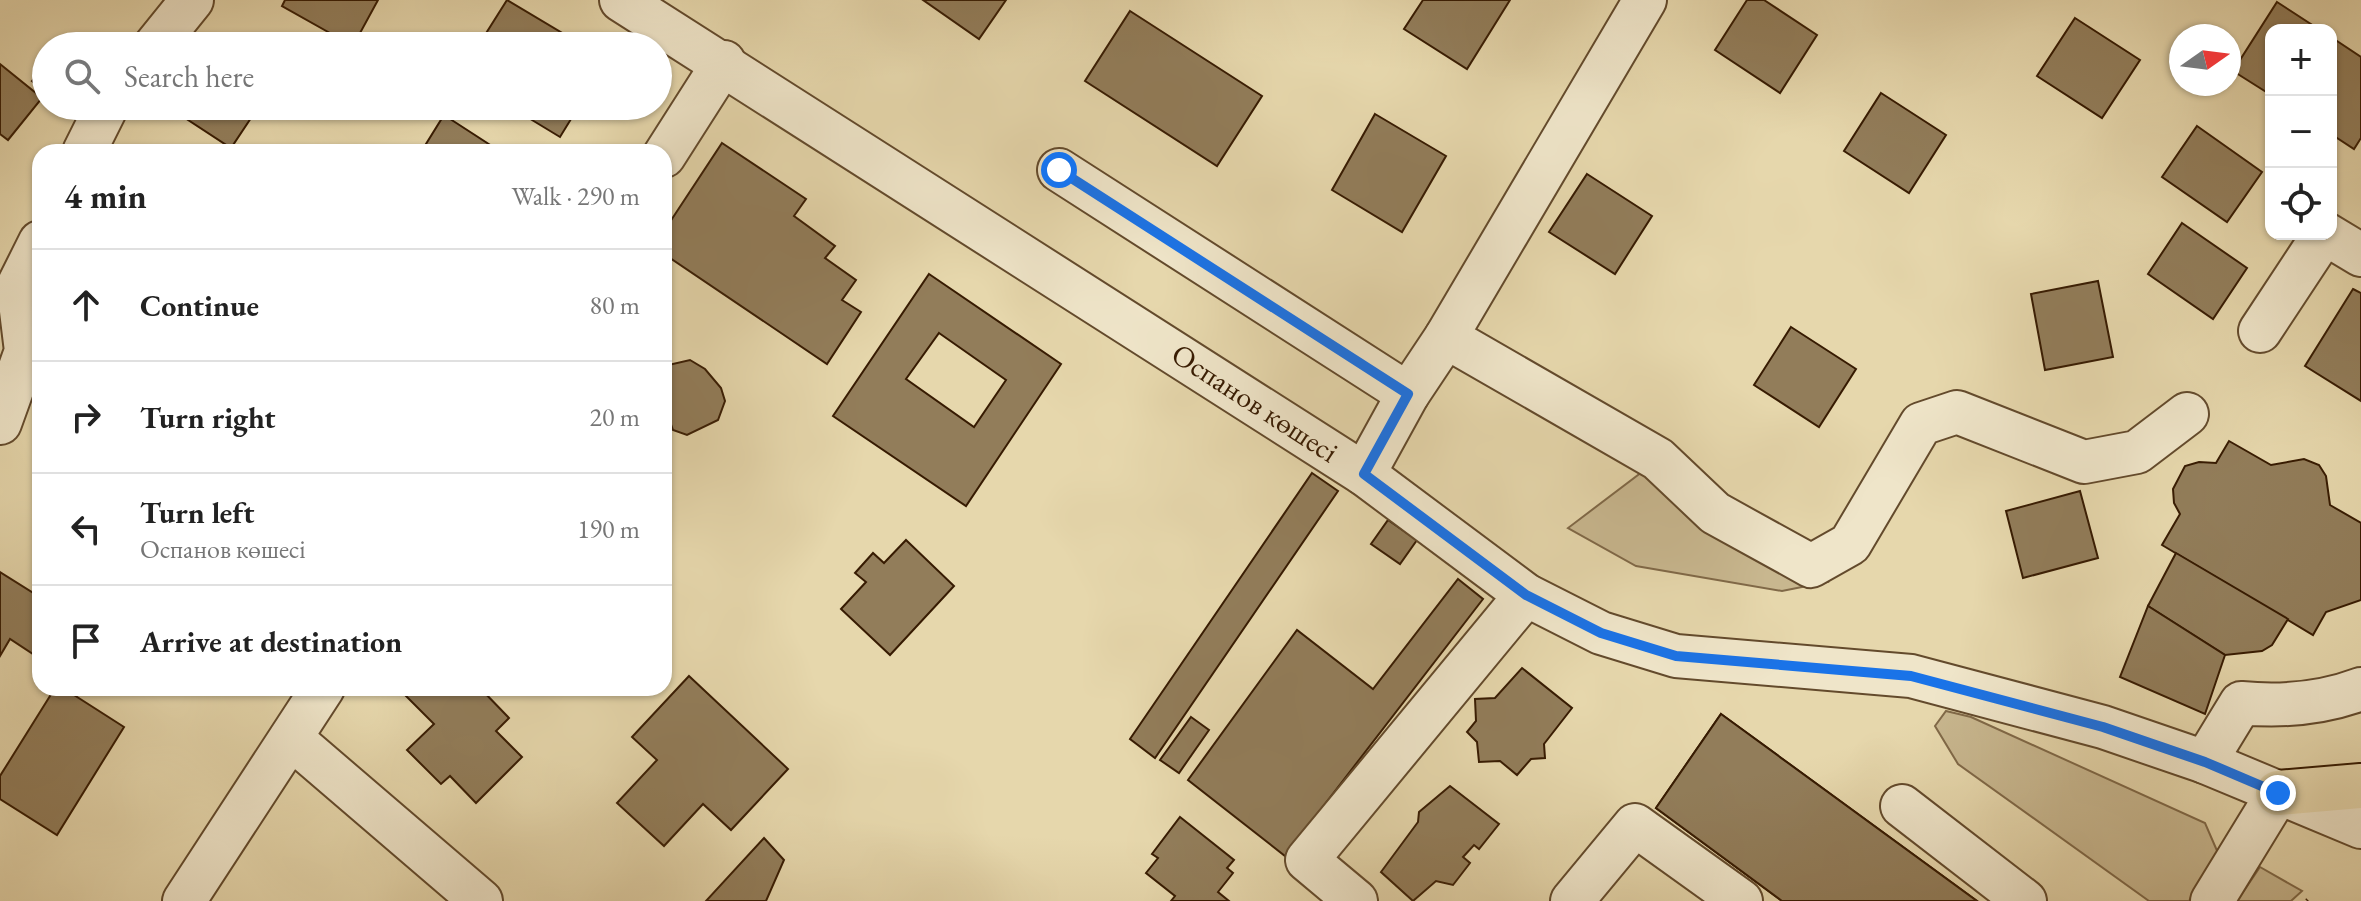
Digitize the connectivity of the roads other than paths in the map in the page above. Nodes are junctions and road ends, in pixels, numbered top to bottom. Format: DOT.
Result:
graph roads {
  1 [pos="192,0"];
  2 [pos="621,0"];
  3 [pos="1645,0"];
  4 [pos="166,32"];
  5 [pos="724,62"];
  6 [pos="100,120"];
  7 [pos="88,144"];
  8 [pos="672,144"];
  9 [pos="1059,170"];
  10 [pos="2321,240"];
  11 [pos="2335,240"];
  12 [pos="2361,255"];
  13 [pos="32,258"];
  14 [pos="2260,331"];
  15 [pos="1446,337"];
  16 [pos="1408,394"];
  17 [pos="2187,414"];
  18 [pos="0,423"];
  19 [pos="1364,474"];
  20 [pos="1526,595"];
  21 [pos="2361,689"];
  22 [pos="318,696"];
  23 [pos="291,738"];
  24 [pos="2205,762"];
  25 [pos="2361,786"];
  26 [pos="2278,793"];
  27 [pos="1902,806"];
  28 [pos="2361,827"];
  29 [pos="184,901"];
  30 [pos="481,901"];
  31 [pos="1356,901"];
  32 [pos="1572,901"];
  33 [pos="1741,901"];
  34 [pos="2025,901"];
  35 [pos="2212,901"];
  1 -- 4 [label="street"];
  2 -- 5 [label="street, Оспанов көшесі"];
  3 -- 15 [label="street"];
  5 -- 8 [label="street"];
  5 -- 19 [label="street, Оспанов көшесі"];
  6 -- 7 [label="street"];
  9 -- 16 [label="street"];
  10 -- 14 [label="street"];
  11 -- 12 [label="street"];
  13 -- 18 [label="street"];
  15 -- 16 [label="street"];
  15 -- 17 [label="street"];
  16 -- 19 [label="street"];
  19 -- 20 [label="street, Оспанов көшесі"];
  20 -- 24 [label="street, Оспанов көшесі"];
  20 -- 31 [label="street"];
  21 -- 24 [label="street"];
  22 -- 23 [label="street"];
  23 -- 29 [label="street"];
  23 -- 30 [label="street"];
  24 -- 26 [label="street, Оспанов көшесі"];
  25 -- 26 [label="main road"];
  26 -- 28 [label="street, Оспанов көшесі"];
  26 -- 35 [label="street"];
  27 -- 34 [label="street"];
  32 -- 33 [label="street"];
}
